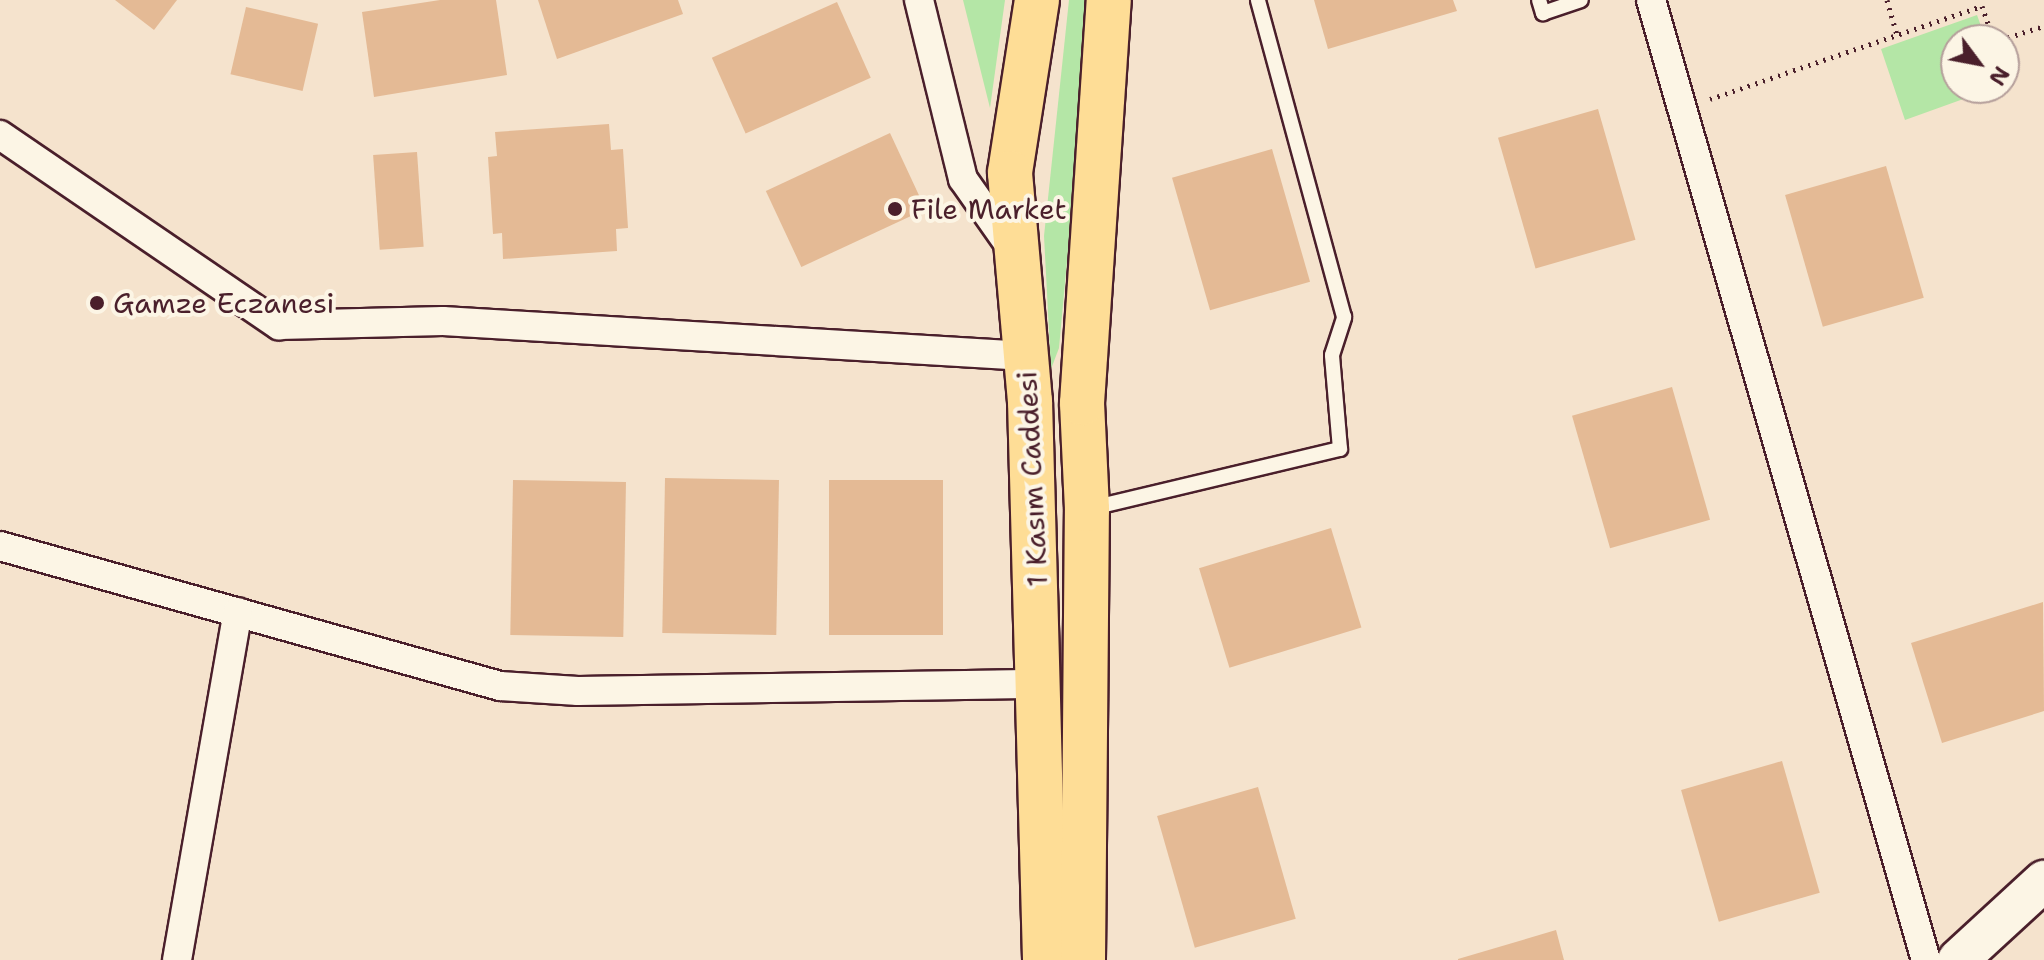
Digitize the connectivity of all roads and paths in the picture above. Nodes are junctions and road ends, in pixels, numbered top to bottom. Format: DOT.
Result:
graph roads {
  1 [pos="919,0"];
  2 [pos="1037,0"];
  3 [pos="1109,0"];
  4 [pos="1258,0"];
  5 [pos="1539,0"];
  6 [pos="1581,0"];
  7 [pos="1651,0"];
  8 [pos="1887,0"];
  9 [pos="1988,24"];
  10 [pos="2044,26"];
  11 [pos="2020,34"];
  12 [pos="1897,36"];
  13 [pos="1682,108"];
  14 [pos="0,135"];
  15 [pos="1017,256"];
  16 [pos="1026,356"];
  17 [pos="1030,401"];
  18 [pos="1082,403"];
  19 [pos="1087,509"];
  20 [pos="0,546"];
  21 [pos="238,612"];
  22 [pos="1042,684"];
  23 [pos="2044,881"];
  24 [pos="177,960"];
  25 [pos="1045,960"];
  26 [pos="1083,960"];
  27 [pos="1926,960"];
  28 [pos="1958,960"];
  1 -- 15 [label="street"];
  2 -- 15 [label="main road, 1 Kasım Caddesi"];
  3 -- 18 [label="main road, 1 Kasım Caddesi"];
  4 -- 19 [label="lane"];
  5 -- 6 [label="lane"];
  7 -- 13 [label="street"];
  8 -- 12 [label="path"];
  9 -- 12 [label="path"];
  10 -- 11 [label="path"];
  12 -- 13 [label="path"];
  13 -- 27 [label="street"];
  14 -- 16 [label="street"];
  15 -- 16 [label="main road, 1 Kasım Caddesi"];
  16 -- 17 [label="main road, 1 Kasım Caddesi"];
  17 -- 18 [label="street"];
  17 -- 22 [label="main road, 1 Kasım Caddesi"];
  18 -- 19 [label="main road, 1 Kasım Caddesi"];
  19 -- 26 [label="main road, 1 Kasım Caddesi"];
  20 -- 21 [label="street"];
  21 -- 22 [label="street"];
  21 -- 24 [label="street"];
  22 -- 25 [label="main road, 1 Kasım Caddesi"];
  23 -- 28 [label="street"];
}
